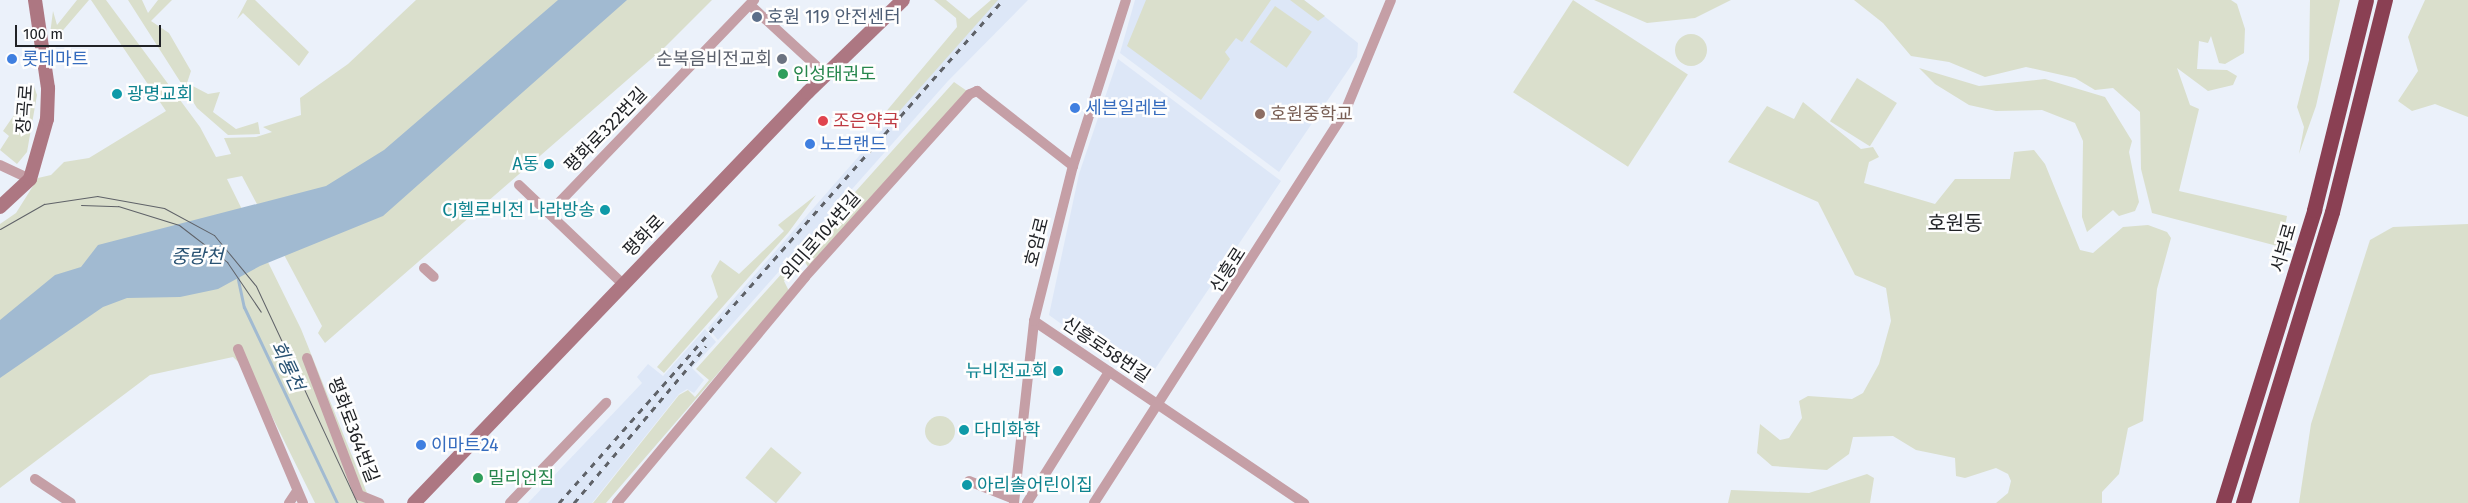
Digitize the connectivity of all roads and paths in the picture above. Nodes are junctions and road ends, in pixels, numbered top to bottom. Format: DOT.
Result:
graph roads {
  1 [pos="35,0"];
  2 [pos="902,0"];
  3 [pos="1126,0"];
  4 [pos="1391,0"];
  5 [pos="2366,0"];
  6 [pos="2385,0"];
  7 [pos="752,2"];
  8 [pos="825,74"];
  9 [pos="0,165"];
  10 [pos="1073,166"];
  11 [pos="30,179"];
  12 [pos="519,185"];
  13 [pos="0,207"];
  14 [pos="549,213"];
  15 [pos="424,268"];
  16 [pos="434,278"];
  17 [pos="624,284"];
  18 [pos="1034,321"];
  19 [pos="238,349"];
  20 [pos="307,358"];
  21 [pos="1109,372"];
  22 [pos="606,403"];
  23 [pos="1159,406"];
  24 [pos="35,479"];
  25 [pos="969,480"];
  26 [pos="297,490"];
  27 [pos="1014,501"];
  28 [pos="416,502"];
  29 [pos="71,503"];
  30 [pos="289,503"];
  31 [pos="304,503"];
  32 [pos="380,503"];
  33 [pos="510,503"];
  34 [pos="617,503"];
  35 [pos="1027,503"];
  36 [pos="1094,503"];
  37 [pos="1304,503"];
  38 [pos="2224,503"];
  39 [pos="2243,503"];
  1 -- 11 [label="main road, 장곡로"];
  2 -- 8 [label="main road, 평화로"];
  3 -- 10 [label="street, 호암로"];
  4 -- 23 [label="street, 신흥로"];
  5 -- 38 [label="highway, 서부로"];
  6 -- 39 [label="highway, 서부로"];
  7 -- 8 [label="street, 평화로322번길"];
  7 -- 14 [label="street, 평화로322번길"];
  8 -- 17 [label="main road, 평화로"];
  9 -- 11 [label="street"];
  10 -- 18 [label="street, 호암로"];
  10 -- 34 [label="street, 외미로104번길"];
  11 -- 13 [label="main road"];
  12 -- 14 [label="street"];
  14 -- 17 [label="street"];
  15 -- 16 [label="street"];
  17 -- 28 [label="main road, 평화로"];
  18 -- 21 [label="street, 신흥로58번길"];
  18 -- 27 [label="street, 호암로"];
  19 -- 26 [label="street"];
  20 -- 32 [label="street, 평화로364번길"];
  21 -- 23 [label="street, 신흥로58번길"];
  21 -- 35 [label="street"];
  22 -- 33 [label="street"];
  23 -- 36 [label="street, 신흥로"];
  23 -- 37 [label="street, 신흥로58번길"];
  24 -- 29 [label="street"];
  25 -- 27 [label="street, 호암로"];
  26 -- 30 [label="street"];
  26 -- 31 [label="street"];
}
